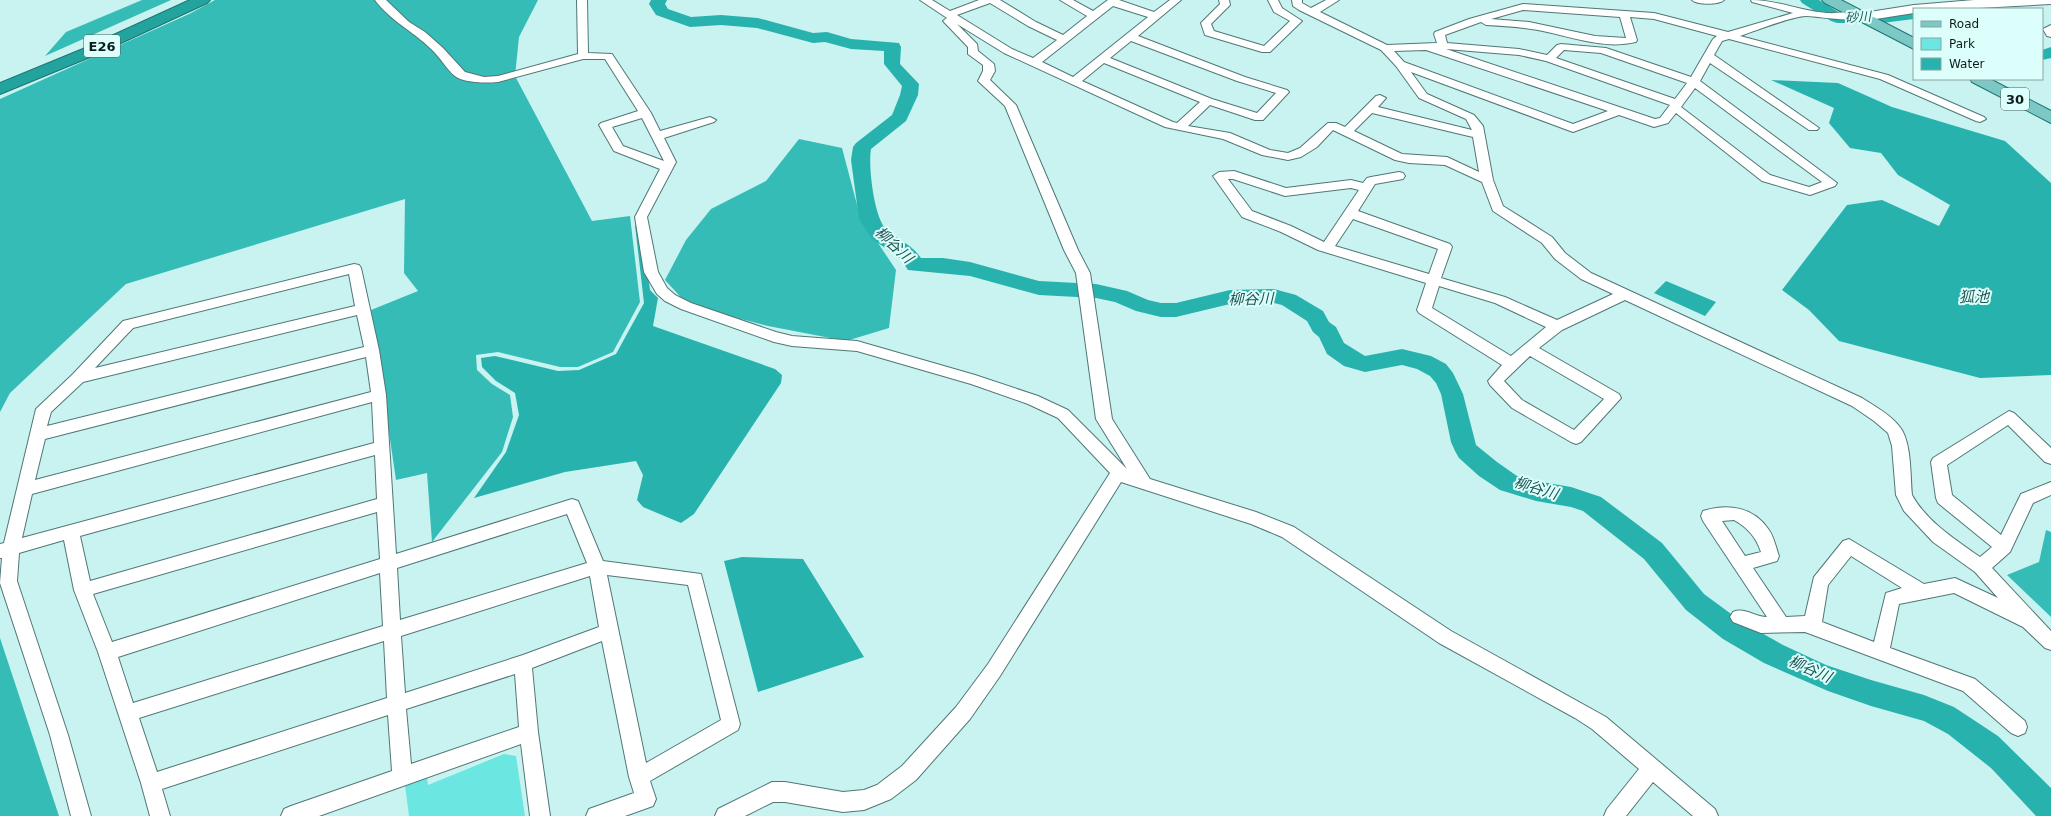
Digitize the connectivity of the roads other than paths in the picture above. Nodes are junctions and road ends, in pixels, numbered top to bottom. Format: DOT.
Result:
graph roads {
  1 [pos="187,0"];
  2 [pos="202,0"];
  3 [pos="380,0"];
  4 [pos="582,0"];
  5 [pos="925,0"];
  6 [pos="988,0"];
  7 [pos="993,0"];
  8 [pos="1066,0"];
  9 [pos="1176,0"];
  10 [pos="1224,0"];
  11 [pos="1273,0"];
  12 [pos="1297,0"];
  13 [pos="1334,0"];
  14 [pos="1697,0"];
  15 [pos="1719,0"];
  16 [pos="1756,0"];
  17 [pos="1830,0"];
  18 [pos="2046,0"];
  19 [pos="1113,1"];
  20 [pos="2051,1"];
  21 [pos="1927,8"];
  22 [pos="1913,9"];
  23 [pos="1312,12"];
  24 [pos="1804,13"];
  25 [pos="948,14"];
  26 [pos="1624,14"];
  27 [pos="1094,16"];
  28 [pos="1156,16"];
  29 [pos="1861,16"];
  30 [pos="1473,21"];
  31 [pos="2051,28"];
  32 [pos="2051,34"];
  33 [pos="1728,35"];
  34 [pos="1130,37"];
  35 [pos="1064,39"];
  36 [pos="1913,43"];
  37 [pos="1443,46"];
  38 [pos="1428,47"];
  39 [pos="1385,48"];
  40 [pos="583,56"];
  41 [pos="1708,56"];
  42 [pos="1103,59"];
  43 [pos="1549,59"];
  44 [pos="1034,63"];
  45 [pos="1400,64"];
  46 [pos="1980,80"];
  47 [pos="0,81"];
  48 [pos="1074,82"];
  49 [pos="1694,82"];
  50 [pos="0,89"];
  51 [pos="1380,98"];
  52 [pos="1208,101"];
  53 [pos="1677,106"];
  54 [pos="1371,109"];
  55 [pos="1617,112"];
  56 [pos="645,113"];
  57 [pos="2051,118"];
  58 [pos="1980,119"];
  59 [pos="710,120"];
  60 [pos="1179,128"];
  61 [pos="1813,128"];
  62 [pos="1347,132"];
  63 [pos="656,136"];
  64 [pos="1478,136"];
  65 [pos="667,167"];
  66 [pos="1399,176"];
  67 [pos="1487,180"];
  68 [pos="1365,188"];
  69 [pos="1350,212"];
  70 [pos="1327,248"];
  71 [pos="1433,280"];
  72 [pos="1625,294"];
  73 [pos="363,309"];
  74 [pos="1557,326"];
  75 [pos="1528,348"];
  76 [pos="372,350"];
  77 [pos="1512,364"];
  78 [pos="78,378"];
  79 [pos="378,395"];
  80 [pos="37,436"];
  81 [pos="381,447"];
  82 [pos="2051,458"];
  83 [pos="1119,472"];
  84 [pos="1145,484"];
  85 [pos="2051,488"];
  86 [pos="26,489"];
  87 [pos="386,503"];
  88 [pos="71,532"];
  89 [pos="2004,547"];
  90 [pos="6,550"];
  91 [pos="389,564"];
  92 [pos="1741,564"];
  93 [pos="597,567"];
  94 [pos="1981,567"];
  95 [pos="83,590"];
  96 [pos="1922,592"];
  97 [pos="1739,617"];
  98 [pos="2031,623"];
  99 [pos="1782,625"];
  100 [pos="1812,627"];
  101 [pos="393,631"];
  102 [pos="608,631"];
  103 [pos="2051,642"];
  104 [pos="107,652"];
  105 [pos="1880,653"];
  106 [pos="523,663"];
  107 [pos="396,703"];
  108 [pos="128,713"];
  109 [pos="2018,727"];
  110 [pos="528,732"];
  111 [pos="1652,768"];
  112 [pos="402,776"];
  113 [pos="639,777"];
  114 [pos="151,783"];
  115 [pos="81,816"];
  116 [pos="160,816"];
  117 [pos="291,816"];
  118 [pos="540,816"];
  119 [pos="596,816"];
  120 [pos="725,816"];
  121 [pos="1614,816"];
  122 [pos="1708,816"];
  1 -- 47 [label="highway, E26"];
  2 -- 50 [label="highway, E26"];
  3 -- 40 [label="street"];
  4 -- 40 [label="street"];
  5 -- 25 [label="street"];
  6 -- 25 [label="street"];
  7 -- 35 [label="street"];
  8 -- 27 [label="street"];
  9 -- 28 [label="street"];
  10 -- 11 [label="street"];
  12 -- 23 [label="street"];
  13 -- 23 [label="street"];
  14 -- 15 [label="street"];
  16 -- 24 [label="street"];
  17 -- 29 [label="main road"];
  18 -- 20 [label="street"];
  18 -- 21 [label="street"];
  19 -- 27 [label="street"];
  19 -- 28 [label="street"];
  22 -- 29 [label="street"];
  23 -- 39 [label="street"];
  24 -- 29 [label="street"];
  24 -- 33 [label="street"];
  25 -- 44 [label="street"];
  25 -- 84 [label="street"];
  26 -- 30 [label="street"];
  26 -- 30 [label="street"];
  26 -- 33 [label="street"];
  27 -- 35 [label="street"];
  28 -- 34 [label="street"];
  29 -- 36 [label="main road"];
  30 -- 37 [label="street"];
  31 -- 32 [label="street"];
  33 -- 41 [label="street"];
  33 -- 58 [label="street"];
  34 -- 42 [label="street"];
  34 -- 52 [label="street"];
  35 -- 44 [label="street"];
  37 -- 38 [label="street"];
  37 -- 43 [label="street"];
  38 -- 39 [label="street"];
  38 -- 55 [label="street"];
  39 -- 45 [label="street"];
  40 -- 56 [label="street"];
  41 -- 49 [label="street"];
  41 -- 61 [label="street"];
  42 -- 48 [label="street"];
  42 -- 52 [label="street"];
  43 -- 49 [label="street"];
  43 -- 53 [label="street"];
  44 -- 48 [label="street"];
  45 -- 55 [label="street"];
  45 -- 64 [label="street"];
  46 -- 57 [label="main road, 30"];
  48 -- 60 [label="street"];
  49 -- 53 [label="street"];
  49 -- 53 [label="street"];
  51 -- 54 [label="street"];
  52 -- 60 [label="street"];
  53 -- 55 [label="street"];
  54 -- 62 [label="street"];
  54 -- 64 [label="street"];
  56 -- 63 [label="street"];
  56 -- 65 [label="street"];
  59 -- 63 [label="street"];
  60 -- 62 [label="street"];
  62 -- 67 [label="street"];
  63 -- 65 [label="street"];
  64 -- 67 [label="street"];
  65 -- 83 [label="street"];
  66 -- 68 [label="street"];
  67 -- 72 [label="street"];
  68 -- 69 [label="street"];
  68 -- 70 [label="street"];
  69 -- 70 [label="street"];
  69 -- 71 [label="street"];
  70 -- 71 [label="street"];
  71 -- 74 [label="street"];
  71 -- 77 [label="street"];
  72 -- 74 [label="street"];
  72 -- 94 [label="street"];
  73 -- 76 [label="street"];
  73 -- 78 [label="street"];
  73 -- 78 [label="street"];
  74 -- 75 [label="street"];
  75 -- 77 [label="street"];
  75 -- 77 [label="street"];
  76 -- 79 [label="street"];
  76 -- 80 [label="street"];
  78 -- 80 [label="street"];
  79 -- 81 [label="street"];
  79 -- 86 [label="street"];
  80 -- 86 [label="street"];
  81 -- 87 [label="street"];
  81 -- 88 [label="street"];
  82 -- 89 [label="street"];
  83 -- 84 [label="street"];
  83 -- 120 [label="street"];
  84 -- 111 [label="street"];
  85 -- 89 [label="street"];
  86 -- 90 [label="street"];
  87 -- 91 [label="street"];
  87 -- 95 [label="street"];
  88 -- 90 [label="street"];
  88 -- 95 [label="street"];
  89 -- 94 [label="street"];
  90 -- 115 [label="street"];
  91 -- 93 [label="street"];
  91 -- 101 [label="street"];
  91 -- 104 [label="street"];
  92 -- 99 [label="street"];
  93 -- 101 [label="street"];
  93 -- 102 [label="street"];
  93 -- 113 [label="street"];
  94 -- 98 [label="street"];
  95 -- 104 [label="street"];
  96 -- 98 [label="street"];
  96 -- 100 [label="street"];
  96 -- 105 [label="street"];
  97 -- 99 [label="street"];
  98 -- 103 [label="street"];
  99 -- 100 [label="street"];
  100 -- 105 [label="street"];
  101 -- 107 [label="street"];
  101 -- 108 [label="street"];
  102 -- 106 [label="street"];
  102 -- 113 [label="street"];
  104 -- 108 [label="street"];
  105 -- 109 [label="street"];
  106 -- 107 [label="street"];
  106 -- 110 [label="street"];
  107 -- 112 [label="street"];
  107 -- 114 [label="street"];
  108 -- 114 [label="street"];
  110 -- 112 [label="street"];
  110 -- 118 [label="street"];
  111 -- 121 [label="street"];
  111 -- 122 [label="street"];
  112 -- 117 [label="street"];
  113 -- 119 [label="street"];
  114 -- 116 [label="street"];
}
